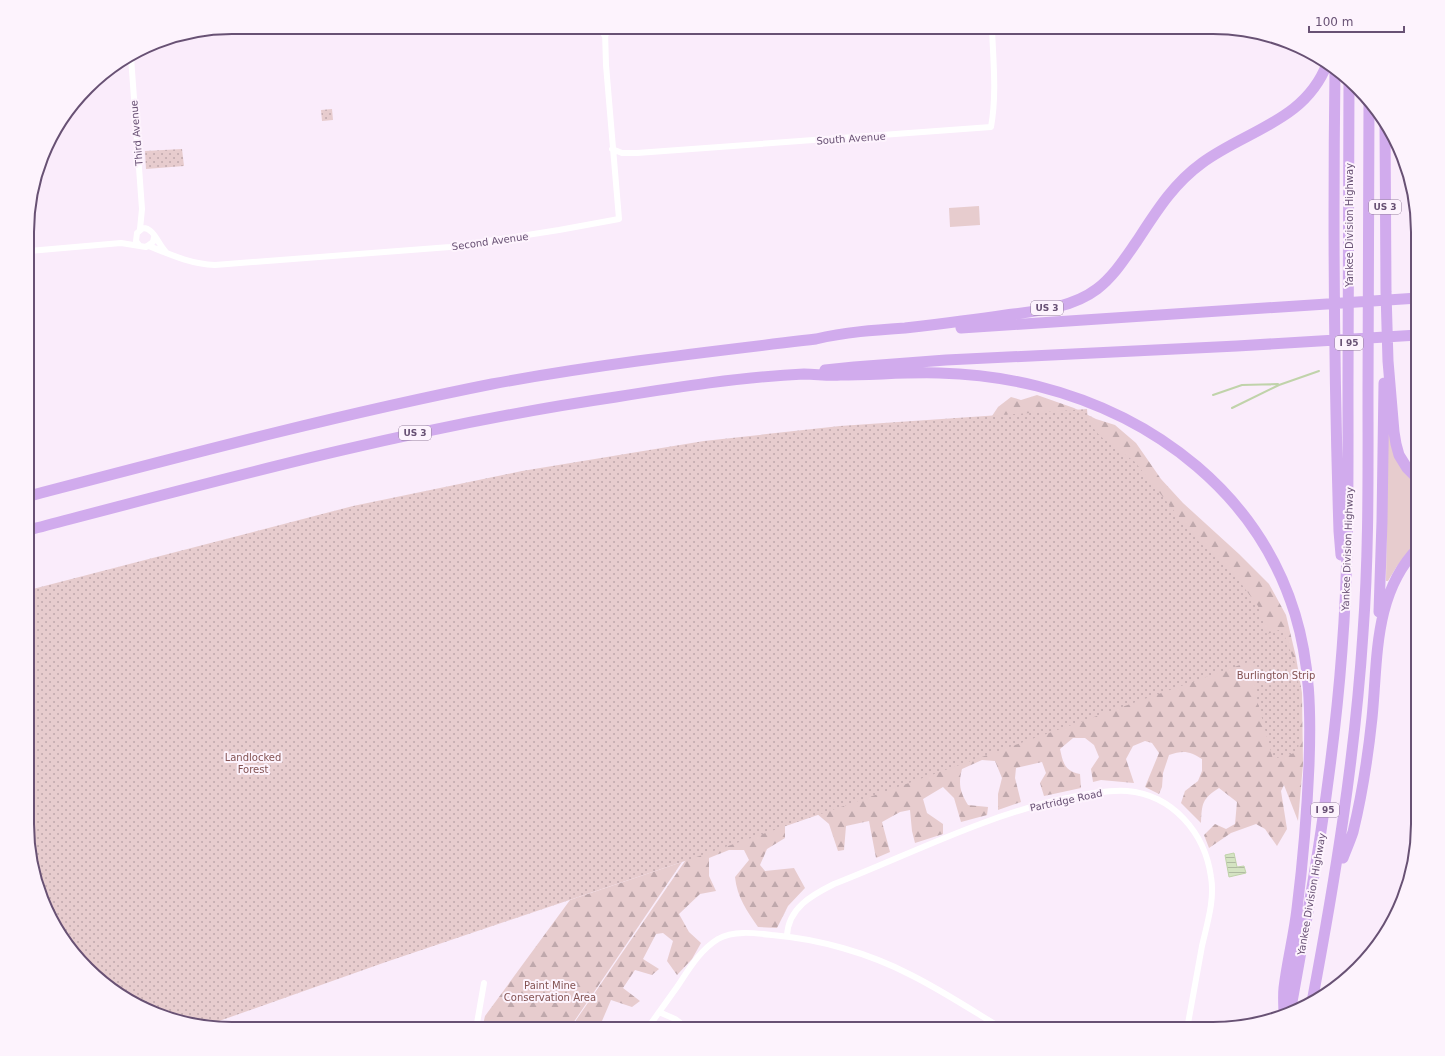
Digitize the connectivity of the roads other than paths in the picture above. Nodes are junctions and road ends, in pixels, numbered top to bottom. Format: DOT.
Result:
graph roads {
  1 [pos="605,34"];
  2 [pos="992,34"];
  3 [pos="131,61"];
  4 [pos="1325,69"];
  5 [pos="1335,76"];
  6 [pos="1349,88"];
  7 [pos="1369,110"];
  8 [pos="1385,133"];
  9 [pos="612,149"];
  10 [pos="142,209"];
  11 [pos="140,229"];
  12 [pos="148,229"];
  13 [pos="136,236"];
  14 [pos="154,237"];
  15 [pos="121,243"];
  16 [pos="139,245"];
  17 [pos="149,246"];
  18 [pos="34,251"];
  19 [pos="169,254"];
  20 [pos="1386,292"];
  21 [pos="1411,298"];
  22 [pos="1411,335"];
  23 [pos="816,339"];
  24 [pos="808,374"];
  25 [pos="1411,472"];
  26 [pos="34,495"];
  27 [pos="34,529"];
  28 [pos="1411,557"];
  29 [pos="1345,606"];
  30 [pos="1379,632"];
  31 [pos="1335,877"];
  32 [pos="787,936"];
  33 [pos="484,983"];
  34 [pos="1313,995"];
  35 [pos="1291,1006"];
  36 [pos="1284,1009"];
  37 [pos="659,1012"];
  38 [pos="477,1022"];
  39 [pos="652,1022"];
  40 [pos="678,1022"];
  41 [pos="991,1022"];
  42 [pos="1189,1022"];
  1 -- 9 [label="street, Second Avenue"];
  2 -- 9 [label="street, South Avenue"];
  3 -- 10 [label="street, Third Avenue"];
  4 -- 23 [label="highway, US 3"];
  5 -- 29 [label="highway"];
  6 -- 29 [label="highway, Yankee Division Highway / I 95"];
  7 -- 31 [label="highway, Yankee Division Highway / I 95"];
  8 -- 20 [label="highway, US 3"];
  9 -- 19 [label="street, Second Avenue"];
  10 -- 11 [label="street, Third Avenue"];
  10 -- 12 [label="street, Third Avenue"];
  11 -- 12 [label="street"];
  11 -- 13 [label="street"];
  12 -- 14 [label="street"];
  13 -- 15 [label="street"];
  13 -- 16 [label="street"];
  14 -- 17 [label="street"];
  14 -- 19 [label="street, Second Avenue"];
  15 -- 16 [label="street"];
  15 -- 18 [label="street"];
  16 -- 17 [label="street"];
  17 -- 19 [label="street, Second Avenue"];
  20 -- 25 [label="highway, US 3"];
  20 -- 30 [label="highway"];
  21 -- 23 [label="highway"];
  22 -- 24 [label="highway, US 3"];
  23 -- 26 [label="highway, US 3"];
  24 -- 27 [label="highway, US 3"];
  24 -- 36 [label="highway"];
  28 -- 30 [label="highway"];
  29 -- 35 [label="highway, Yankee Division Highway / I 95"];
  30 -- 31 [label="highway"];
  31 -- 34 [label="highway, Yankee Division Highway / I 95"];
  32 -- 37 [label="street"];
  32 -- 41 [label="street"];
  32 -- 42 [label="street, Partridge Road"];
  33 -- 38 [label="street"];
  37 -- 39 [label="street"];
  37 -- 40 [label="street"];
}
